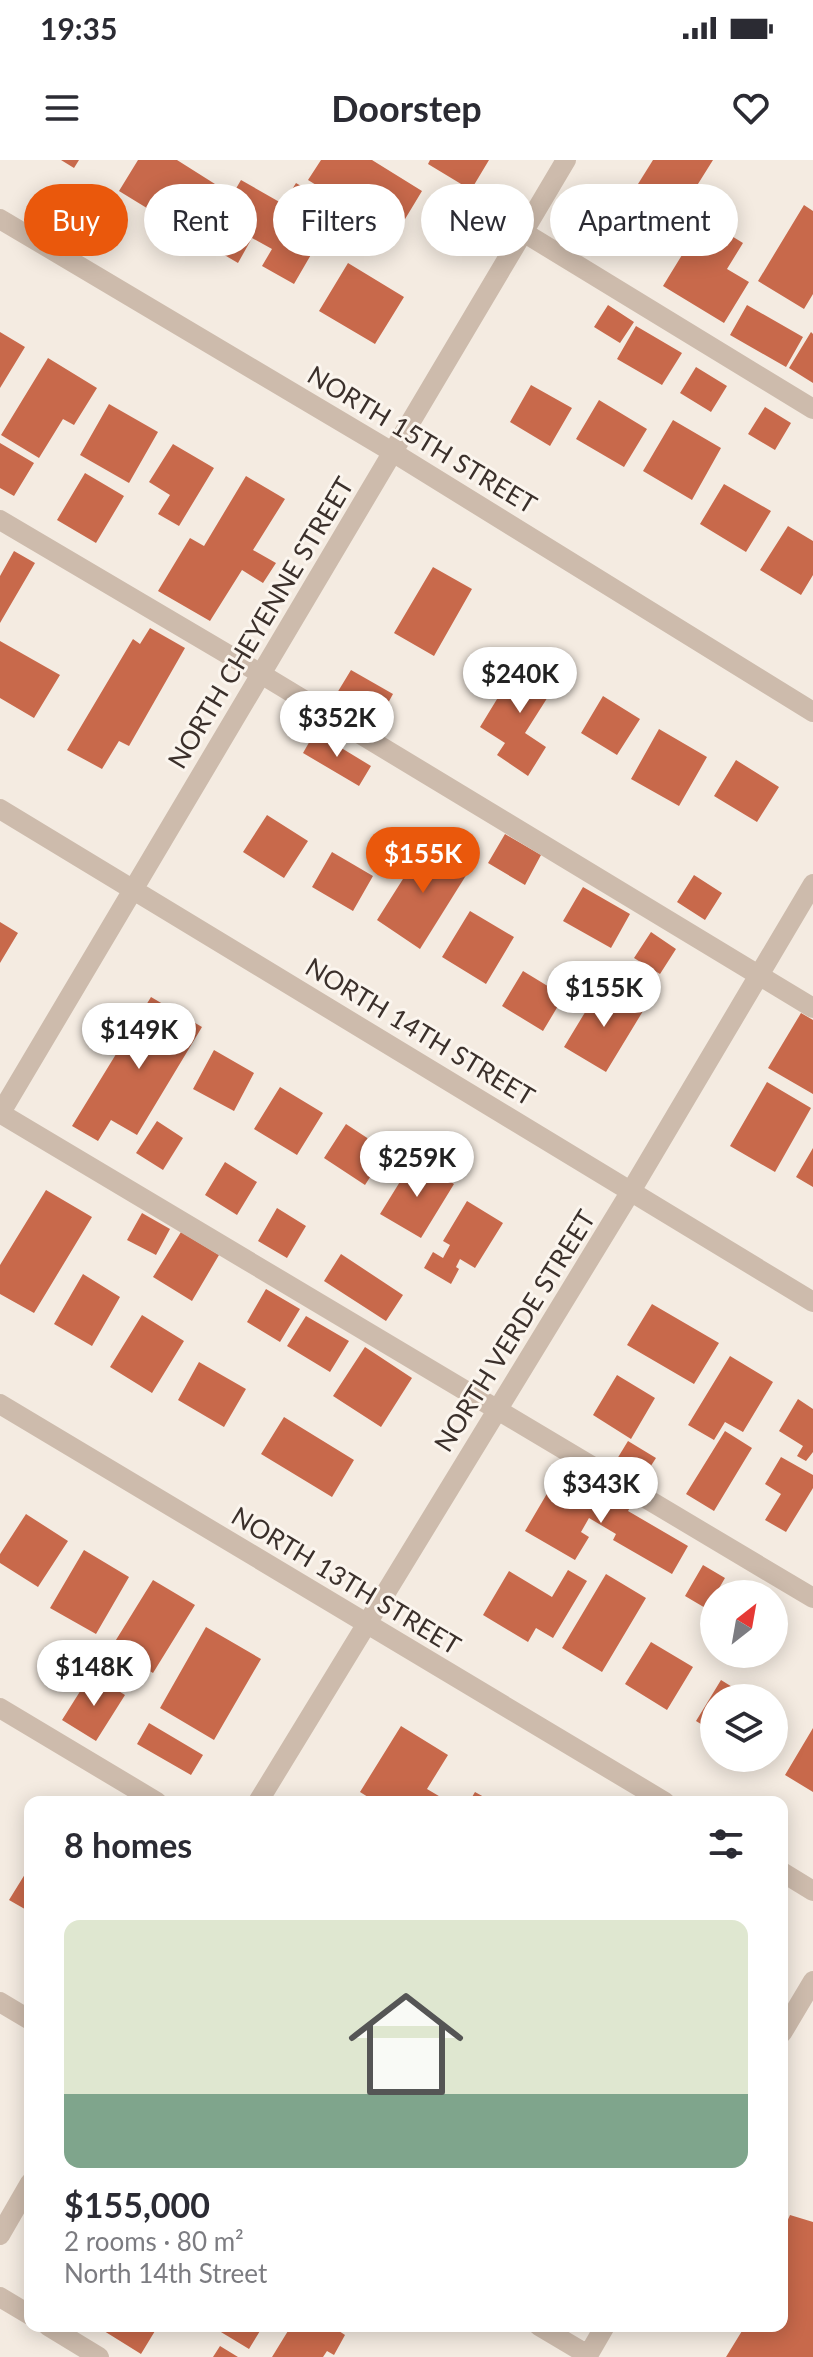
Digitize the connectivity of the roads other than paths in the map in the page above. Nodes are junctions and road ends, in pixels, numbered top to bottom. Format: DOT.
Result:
graph roads {
  1 [pos="566,160"];
  2 [pos="534,214"];
  3 [pos="0,219"];
  4 [pos="534,239"];
  5 [pos="509,256"];
  6 [pos="813,409"];
  7 [pos="394,453"];
  8 [pos="0,520"];
  9 [pos="261,674"];
  10 [pos="813,712"];
  11 [pos="0,809"];
  12 [pos="813,884"];
  13 [pos="132,888"];
  14 [pos="759,976"];
  15 [pos="813,1008"];
  16 [pos="0,1114"];
  17 [pos="631,1191"];
  18 [pos="813,1302"];
  19 [pos="0,1404"];
  20 [pos="497,1410"];
  21 [pos="813,1598"];
  22 [pos="366,1623"];
  23 [pos="0,1708"];
  24 [pos="147,1796"];
  25 [pos="262,1796"];
  26 [pos="655,1796"];
  27 [pos="788,1876"];
  28 [pos="813,1891"];
  29 [pos="813,1981"];
  30 [pos="0,2002"];
  31 [pos="24,2016"];
  32 [pos="788,2023"];
  33 [pos="24,2193"];
  34 [pos="0,2235"];
  35 [pos="0,2297"];
  36 [pos="24,2311"];
  37 [pos="58,2332"];
  38 [pos="549,2332"];
  39 [pos="601,2332"];
  40 [pos="587,2356"];
  41 [pos="99,2357"];
  1 -- 2 [label="street, NORTH CHEYENNE STREET"];
  3 -- 7 [label="street, NORTH 15TH STREET"];
  4 -- 6 [label="street"];
  5 -- 7 [label="street, NORTH CHEYENNE STREET"];
  7 -- 9 [label="street, NORTH CHEYENNE STREET"];
  7 -- 10 [label="street, NORTH 15TH STREET"];
  8 -- 9 [label="street"];
  9 -- 13 [label="street, NORTH CHEYENNE STREET"];
  9 -- 14 [label="street"];
  11 -- 13 [label="street, NORTH 14TH STREET"];
  12 -- 14 [label="street, NORTH VERDE STREET"];
  13 -- 16 [label="street, NORTH CHEYENNE STREET"];
  13 -- 17 [label="street, NORTH 14TH STREET"];
  14 -- 15 [label="street"];
  14 -- 17 [label="street, NORTH VERDE STREET"];
  16 -- 20 [label="street"];
  17 -- 18 [label="street, NORTH 14TH STREET"];
  17 -- 20 [label="street, NORTH VERDE STREET"];
  19 -- 22 [label="street, NORTH 13TH STREET"];
  20 -- 21 [label="street"];
  20 -- 22 [label="street, NORTH VERDE STREET"];
  22 -- 25 [label="street, NORTH VERDE STREET"];
  22 -- 26 [label="street, NORTH 13TH STREET"];
  23 -- 24 [label="street"];
  27 -- 28 [label="street"];
  29 -- 32 [label="street"];
  30 -- 31 [label="street"];
  33 -- 34 [label="street"];
  35 -- 36 [label="street"];
  37 -- 41 [label="street"];
  38 -- 40 [label="street"];
  39 -- 40 [label="street"];
}
